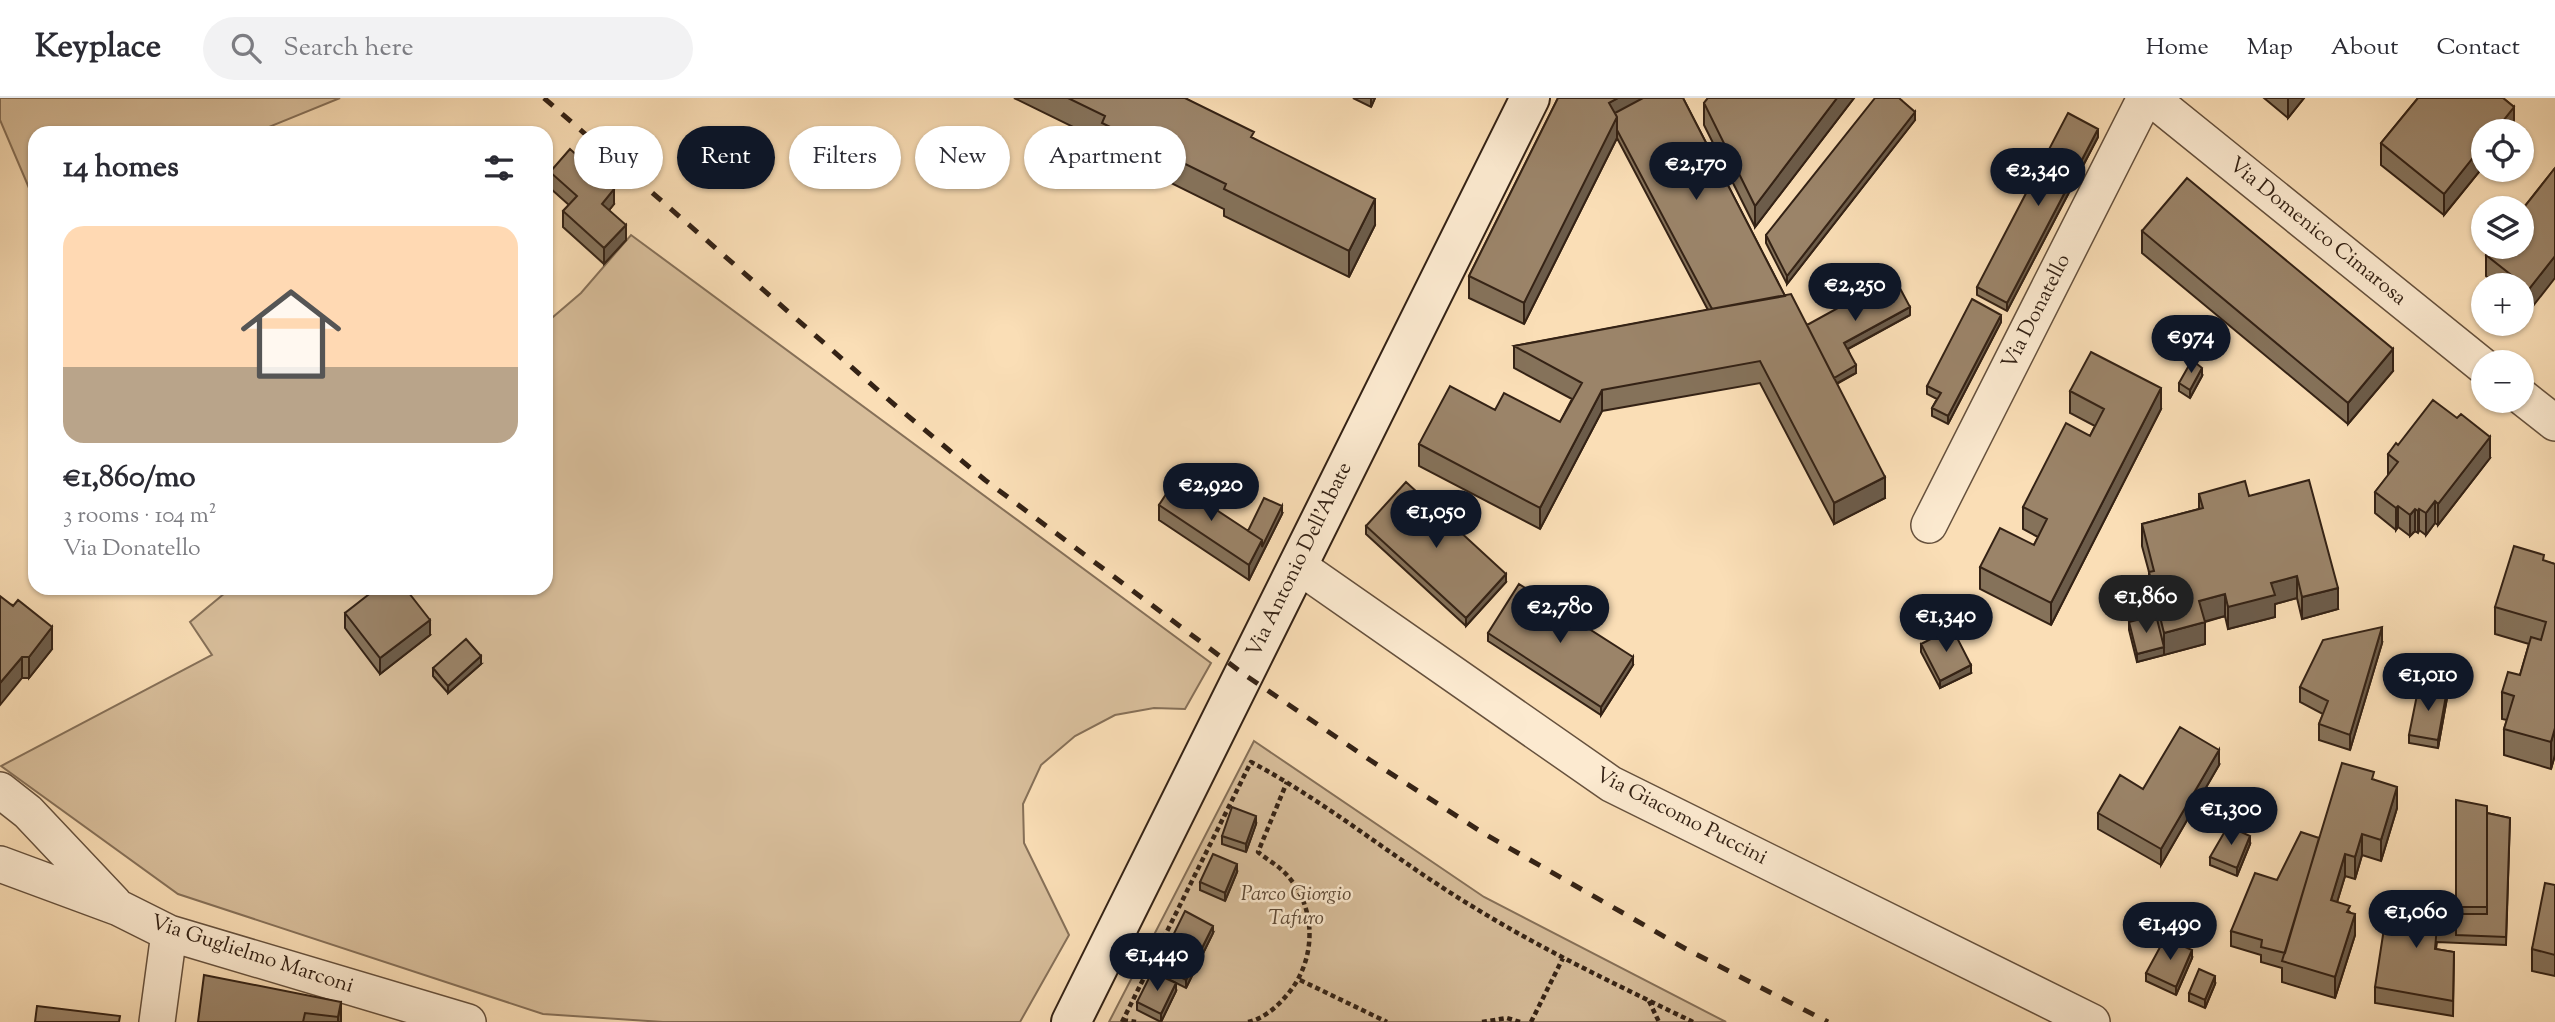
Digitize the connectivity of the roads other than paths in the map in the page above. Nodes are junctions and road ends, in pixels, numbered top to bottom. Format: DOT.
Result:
graph roads {
  1 [pos="1530,98"];
  2 [pos="2145,98"];
  3 [pos="2151,98"];
  4 [pos="2471,356"];
  5 [pos="2534,406"];
  6 [pos="2555,423"];
  7 [pos="1929,525"];
  8 [pos="1297,565"];
  9 [pos="0,790"];
  10 [pos="0,864"];
  11 [pos="119,908"];
  12 [pos="169,933"];
  13 [pos="157,1022"];
  14 [pos="468,1022"];
  15 [pos="1071,1022"];
  16 [pos="2092,1022"];
  1 -- 8 [label="main road, Via Antonio Dell'Abate"];
  2 -- 7 [label="street, Via Donatello"];
  3 -- 4 [label="street, Via Domenico Cimarosa"];
  5 -- 6 [label="street"];
  8 -- 15 [label="main road, Via Antonio Dell'Abate"];
  8 -- 16 [label="street, Via Giacomo Puccini"];
  9 -- 11 [label="street"];
  10 -- 11 [label="street, Via Guglielmo Marconi"];
  11 -- 12 [label="street, Via Guglielmo Marconi"];
  12 -- 13 [label="street"];
  12 -- 14 [label="street, Via Guglielmo Marconi"];
}
